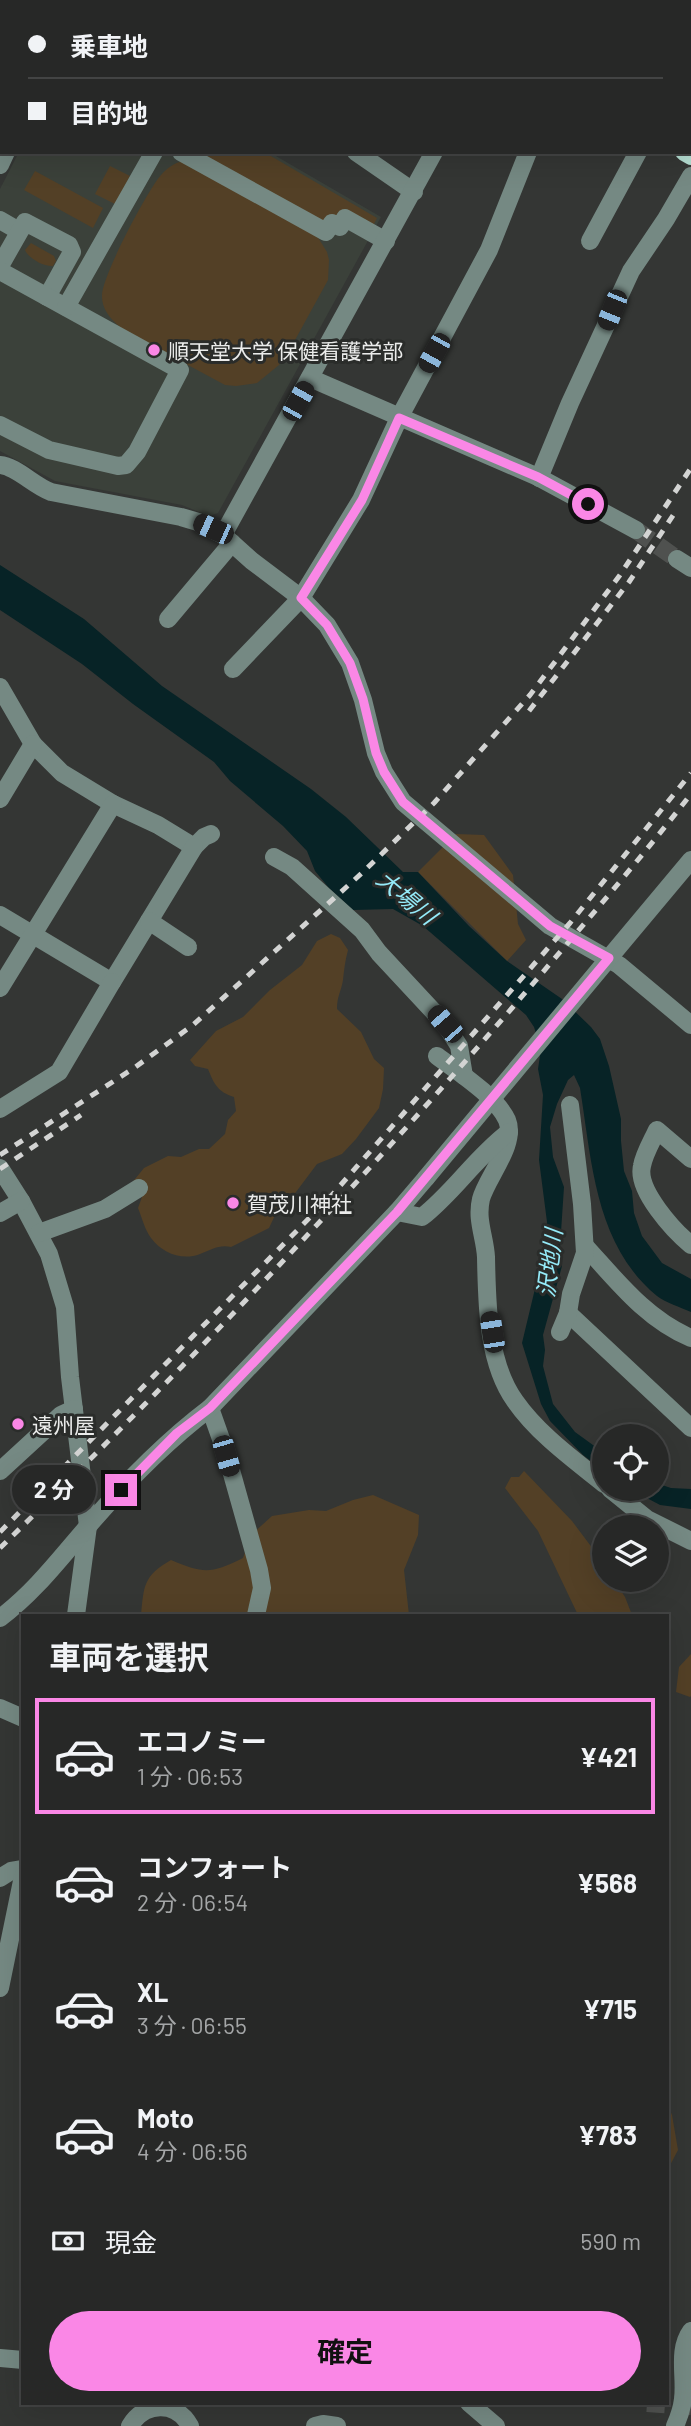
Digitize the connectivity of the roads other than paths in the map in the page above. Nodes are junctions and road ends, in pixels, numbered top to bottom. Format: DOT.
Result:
graph roads {
  1 [pos="153,154"];
  2 [pos="185,154"];
  3 [pos="359,154"];
  4 [pos="432,154"];
  5 [pos="527,154"];
  6 [pos="637,154"];
  7 [pos="691,176"];
  8 [pos="414,191"];
  9 [pos="0,220"];
  10 [pos="19,231"];
  11 [pos="386,241"];
  12 [pos="590,241"];
  13 [pos="0,266"];
  14 [pos="0,271"];
  15 [pos="47,297"];
  16 [pos="66,307"];
  17 [pos="310,378"];
  18 [pos="399,418"];
  19 [pos="0,425"];
  20 [pos="0,465"];
  21 [pos="539,478"];
  22 [pos="636,530"];
  23 [pos="227,539"];
  24 [pos="301,598"];
  25 [pos="169,619"];
  26 [pos="233,669"];
  27 [pos="0,687"];
  28 [pos="33,744"];
  29 [pos="0,799"];
  30 [pos="113,804"];
  31 [pos="211,834"];
  32 [pos="194,847"];
  33 [pos="274,857"];
  34 [pos="691,860"];
  35 [pos="0,915"];
  36 [pos="149,921"];
  37 [pos="34,936"];
  38 [pos="188,947"];
  39 [pos="606,961"];
  40 [pos="112,982"];
  41 [pos="0,988"];
  42 [pos="691,1025"];
  43 [pos="437,1056"];
  44 [pos="464,1076"];
  45 [pos="570,1105"];
  46 [pos="0,1109"];
  47 [pos="509,1132"];
  48 [pos="691,1159"];
  49 [pos="0,1168"];
  50 [pos="139,1188"];
  51 [pos="21,1201"];
  52 [pos="397,1212"];
  53 [pos="0,1213"];
  54 [pos="39,1233"];
  55 [pos="691,1245"];
  56 [pos="585,1246"];
  57 [pos="568,1313"];
  58 [pos="560,1332"];
  59 [pos="691,1338"];
  60 [pos="210,1408"];
  61 [pos="74,1409"];
  62 [pos="691,1428"];
  63 [pos="0,1471"];
  64 [pos="592,1474"];
  65 [pos="625,1501"];
  66 [pos="88,1526"];
  67 [pos="691,1541"];
  68 [pos="76,1614"];
  69 [pos="256,1614"];
  70 [pos="0,1618"];
  71 [pos="0,1708"];
  72 [pos="21,1717"];
  73 [pos="21,1869"];
  74 [pos="0,1878"];
  75 [pos="21,1886"];
  76 [pos="0,1988"];
  77 [pos="691,2331"];
  78 [pos="0,2358"];
  79 [pos="21,2360"];
  80 [pos="471,2405"];
  81 [pos="130,2426"];
  82 [pos="190,2426"];
  83 [pos="315,2426"];
  84 [pos="337,2426"];
  85 [pos="496,2426"];
  86 [pos="675,2426"];
  1 -- 16 [label="street"];
  2 -- 11 [label="street"];
  3 -- 8 [label="street"];
  4 -- 8 [label="street"];
  5 -- 18 [label="street"];
  6 -- 12 [label="street"];
  7 -- 21 [label="street"];
  8 -- 11 [label="street"];
  9 -- 10 [label="street"];
  10 -- 13 [label="street"];
  10 -- 15 [label="street"];
  11 -- 17 [label="street"];
  14 -- 15 [label="street"];
  15 -- 16 [label="street"];
  16 -- 19 [label="street"];
  17 -- 18 [label="street"];
  17 -- 23 [label="street"];
  18 -- 21 [label="street"];
  18 -- 24 [label="street"];
  20 -- 23 [label="street"];
  21 -- 22 [label="street"];
  23 -- 24 [label="street"];
  23 -- 25 [label="street"];
  24 -- 26 [label="street"];
  24 -- 39 [label="street"];
  27 -- 28 [label="street"];
  28 -- 29 [label="street"];
  28 -- 30 [label="street"];
  30 -- 32 [label="street"];
  30 -- 37 [label="street"];
  31 -- 32 [label="street"];
  32 -- 36 [label="street"];
  33 -- 44 [label="street"];
  34 -- 39 [label="street"];
  35 -- 37 [label="street"];
  36 -- 38 [label="street"];
  36 -- 40 [label="street"];
  37 -- 40 [label="street"];
  37 -- 41 [label="street"];
  39 -- 42 [label="street"];
  39 -- 52 [label="street, bridge"];
  40 -- 46 [label="street"];
  43 -- 44 [label="street"];
  44 -- 47 [label="street"];
  45 -- 56 [label="street"];
  47 -- 52 [label="street"];
  47 -- 64 [label="street"];
  48 -- 55 [label="street"];
  49 -- 51 [label="street"];
  50 -- 54 [label="street"];
  51 -- 53 [label="street"];
  51 -- 54 [label="street"];
  52 -- 60 [label="street"];
  54 -- 61 [label="street"];
  56 -- 57 [label="street"];
  56 -- 59 [label="street"];
  57 -- 58 [label="street"];
  57 -- 62 [label="street"];
  60 -- 66 [label="street"];
  60 -- 69 [label="street"];
  61 -- 63 [label="street"];
  61 -- 66 [label="street"];
  65 -- 67 [label="street"];
  66 -- 68 [label="street"];
  66 -- 70 [label="street"];
  71 -- 72 [label="street"];
  73 -- 74 [label="street"];
  75 -- 76 [label="street"];
  77 -- 86 [label="street"];
  78 -- 79 [label="street"];
  80 -- 85 [label="street"];
  81 -- 82 [label="street"];
  83 -- 84 [label="street"];
}
